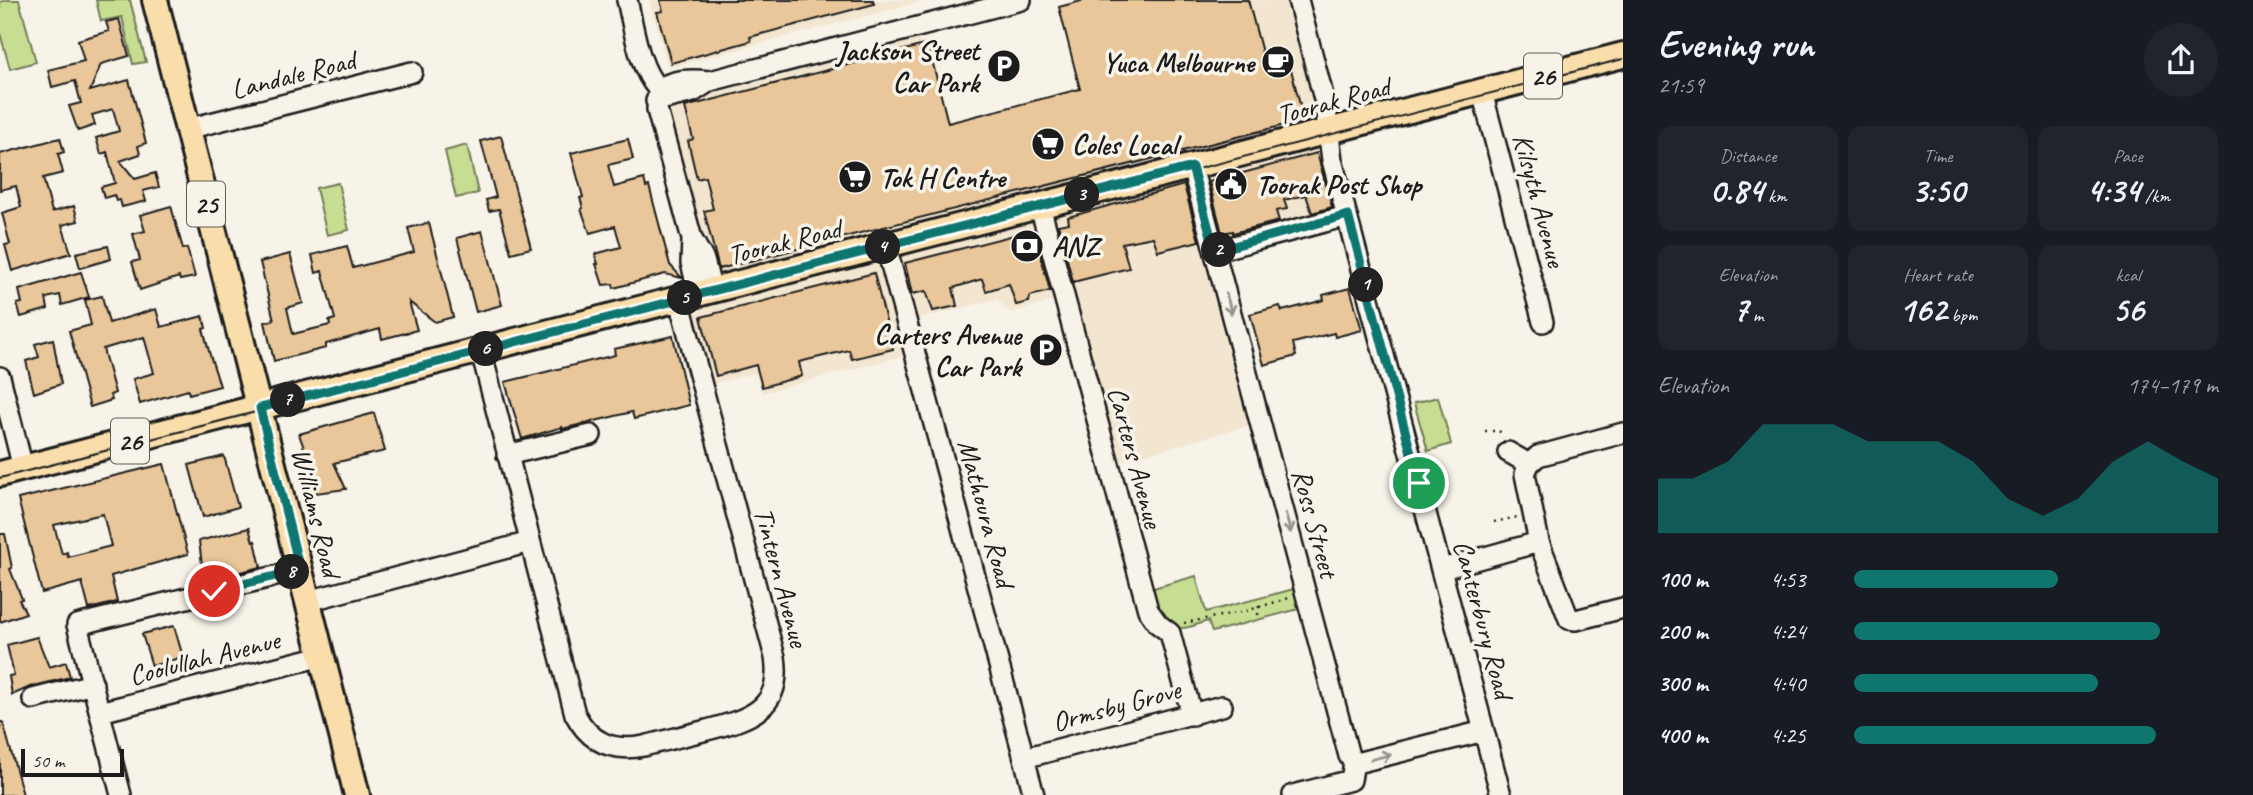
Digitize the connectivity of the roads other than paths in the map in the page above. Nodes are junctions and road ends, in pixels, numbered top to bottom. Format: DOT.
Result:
graph roads {
  1 [pos="155,0"];
  2 [pos="627,0"];
  3 [pos="1021,0"];
  4 [pos="1298,0"];
  5 [pos="1623,55"];
  6 [pos="412,72"];
  7 [pos="1482,92"];
  8 [pos="657,95"];
  9 [pos="187,129"];
  10 [pos="1328,131"];
  11 [pos="1192,167"];
  12 [pos="1040,206"];
  13 [pos="1348,215"];
  14 [pos="886,246"];
  15 [pos="1215,251"];
  16 [pos="696,295"];
  17 [pos="1543,322"];
  18 [pos="481,351"];
  19 [pos="0,377"];
  20 [pos="260,408"];
  21 [pos="1623,433"];
  22 [pos="591,435"];
  23 [pos="1505,443"];
  24 [pos="507,455"];
  25 [pos="1529,464"];
  26 [pos="12,471"];
  27 [pos="530,542"];
  28 [pos="1539,542"];
  29 [pos="1442,569"];
  30 [pos="300,570"];
  31 [pos="308,601"];
  32 [pos="1623,608"];
  33 [pos="322,656"];
  34 [pos="93,684"];
  35 [pos="33,699"];
  36 [pos="1222,706"];
  37 [pos="100,712"];
  38 [pos="1192,715"];
  39 [pos="1484,731"];
  40 [pos="1024,758"];
  41 [pos="1354,762"];
  42 [pos="121,795"];
  43 [pos="357,795"];
  44 [pos="1034,795"];
  45 [pos="1293,795"];
  46 [pos="1502,795"];
  1 -- 9 [label="main road, Williams Road / 25"];
  2 -- 8 [label="street, Tintern Avenue"];
  3 -- 8 [label="street"];
  4 -- 10 [label="street, Canterbury Road"];
  5 -- 7 [label="main road, Toorak Road / 26"];
  6 -- 9 [label="street, Landale Road"];
  7 -- 10 [label="main road, Toorak Road / 26"];
  7 -- 17 [label="street, Kilsyth Avenue"];
  8 -- 16 [label="street, Tintern Avenue"];
  9 -- 20 [label="main road, Williams Road / 25"];
  10 -- 11 [label="main road, Toorak Road / 26"];
  10 -- 13 [label="street, Canterbury Road"];
  11 -- 12 [label="main road, Toorak Road / 26"];
  11 -- 15 [label="street, Ross Street"];
  12 -- 14 [label="main road, Toorak Road / 26"];
  12 -- 38 [label="street, Carters Avenue"];
  13 -- 15 [label="street"];
  13 -- 29 [label="street, Canterbury Road"];
  14 -- 16 [label="main road, Toorak Road / 26"];
  14 -- 40 [label="street, Mathoura Road"];
  15 -- 41 [label="street, Ross Street, one-way"];
  16 -- 18 [label="main road, Toorak Road / 26"];
  16 -- 27 [label="street, Tintern Avenue"];
  18 -- 20 [label="main road, Toorak Road / 26"];
  18 -- 24 [label="street, Tintern Avenue"];
  19 -- 26 [label="street"];
  20 -- 26 [label="main road, Toorak Road / 26"];
  20 -- 30 [label="main road, Williams Road / 25"];
  21 -- 25 [label="street"];
  22 -- 24 [label="street"];
  23 -- 25 [label="street"];
  24 -- 27 [label="street, Tintern Avenue"];
  25 -- 28 [label="street"];
  27 -- 31 [label="street"];
  28 -- 29 [label="street"];
  28 -- 32 [label="street"];
  29 -- 39 [label="street, Canterbury Road"];
  30 -- 31 [label="main road, Williams Road / 25"];
  30 -- 34 [label="street, Coolullah Avenue"];
  31 -- 33 [label="main road, Williams Road / 25"];
  33 -- 37 [label="street, Coolullah Avenue"];
  33 -- 43 [label="main road, Williams Road / 25"];
  34 -- 35 [label="street"];
  34 -- 37 [label="street, Coolullah Avenue"];
  36 -- 38 [label="street, Ormsby Grove"];
  37 -- 42 [label="street, Coolullah Avenue"];
  38 -- 40 [label="street, Ormsby Grove"];
  41 -- 39 [label="street, one-way"];
  39 -- 46 [label="street, Canterbury Road"];
  40 -- 44 [label="street, Mathoura Road"];
  41 -- 45 [label="street"];
}
